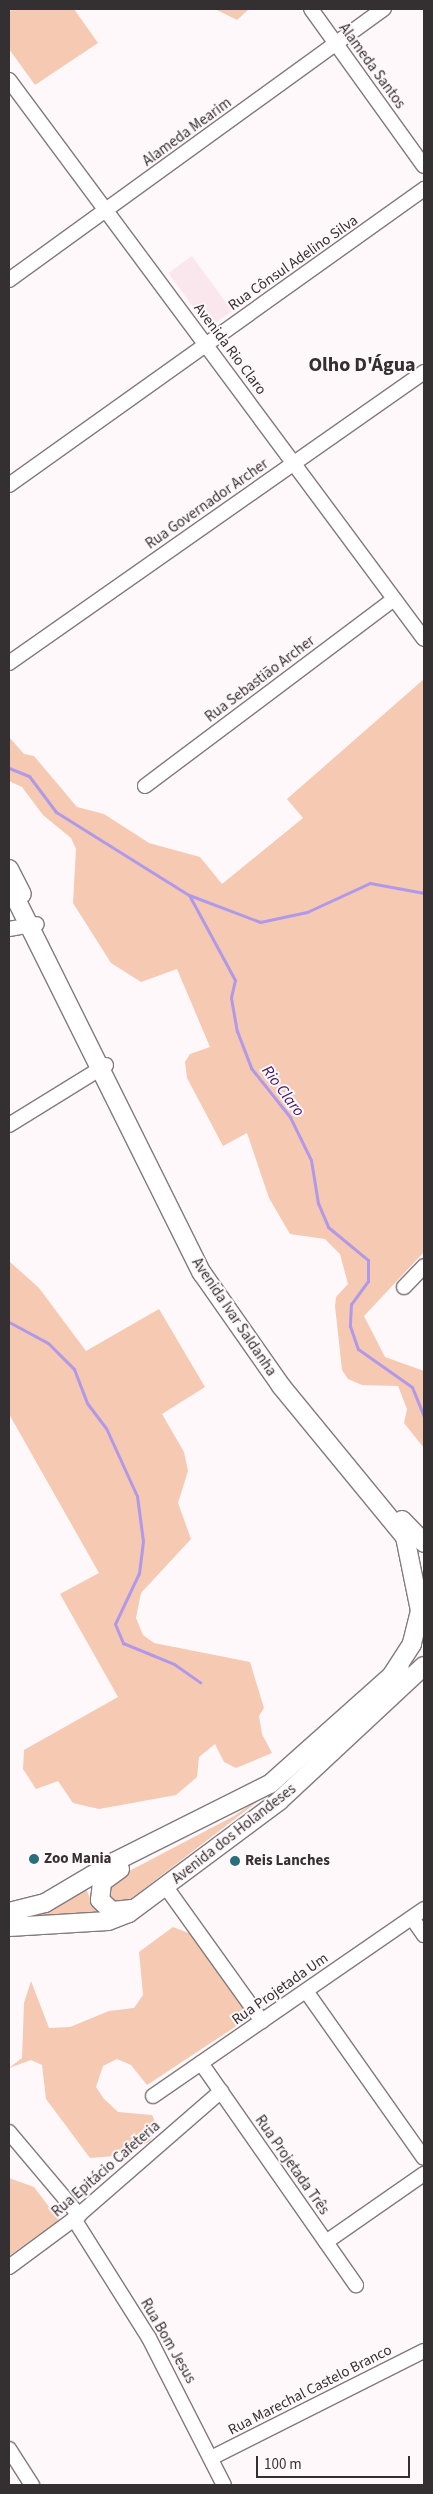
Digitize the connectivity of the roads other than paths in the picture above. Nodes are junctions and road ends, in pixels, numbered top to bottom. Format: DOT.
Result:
graph roads {
  1 [pos="311,9"];
  2 [pos="384,9"];
  3 [pos="336,44"];
  4 [pos="9,80"];
  5 [pos="424,166"];
  6 [pos="424,189"];
  7 [pos="106,210"];
  8 [pos="9,280"];
  9 [pos="206,344"];
  10 [pos="424,372"];
  11 [pos="294,463"];
  12 [pos="9,485"];
  13 [pos="394,599"];
  14 [pos="424,639"];
  15 [pos="9,663"];
  16 [pos="145,786"];
  17 [pos="9,869"];
  18 [pos="9,885"];
  19 [pos="33,925"];
  20 [pos="9,929"];
  21 [pos="103,1067"];
  22 [pos="9,1125"];
  23 [pos="424,1266"];
  24 [pos="404,1287"];
  25 [pos="424,1543"];
  26 [pos="424,1645"];
  27 [pos="420,1670"];
  28 [pos="391,1676"];
  29 [pos="260,1790"];
  30 [pos="166,1887"];
  31 [pos="146,1901"];
  32 [pos="424,1909"];
  33 [pos="9,1912"];
  34 [pos="412,1918"];
  35 [pos="9,1926"];
  36 [pos="424,1935"];
  37 [pos="306,1991"];
  38 [pos="262,2021"];
  39 [pos="201,2063"];
  40 [pos="221,2091"];
  41 [pos="154,2096"];
  42 [pos="9,2132"];
  43 [pos="424,2158"];
  44 [pos="424,2174"];
  45 [pos="77,2217"];
  46 [pos="326,2242"];
  47 [pos="9,2267"];
  48 [pos="356,2285"];
  49 [pos="424,2350"];
  50 [pos="9,2449"];
  51 [pos="211,2458"];
  52 [pos="32,2485"];
  53 [pos="224,2485"];
  1 -- 3 [label="street, Alameda Santos"];
  2 -- 3 [label="street, Alameda Mearim"];
  3 -- 5 [label="street, Alameda Santos"];
  3 -- 7 [label="street, Alameda Mearim"];
  4 -- 7 [label="street, Avenida Rio Claro"];
  6 -- 9 [label="street, Rua Cônsul Adelino Silva"];
  7 -- 8 [label="street, Alameda Mearim"];
  7 -- 9 [label="street, Avenida Rio Claro"];
  9 -- 11 [label="street, Avenida Rio Claro"];
  9 -- 12 [label="street, Rua Cônsul Adelino Silva"];
  10 -- 11 [label="street, Rua Governador Archer"];
  11 -- 13 [label="street, Avenida Rio Claro"];
  11 -- 15 [label="street, Rua Governador Archer"];
  13 -- 14 [label="street, Avenida Rio Claro"];
  13 -- 16 [label="street, Rua Sebastião Archer"];
  17 -- 19 [label="main road, Avenida Ivar Saldanha"];
  18 -- 19 [label="main road, Avenida Ivar Saldanha"];
  19 -- 20 [label="street"];
  19 -- 21 [label="main road, Avenida Ivar Saldanha"];
  21 -- 22 [label="street"];
  21 -- 25 [label="main road, Avenida Ivar Saldanha"];
  21 -- 28 [label="main road, Avenida Ivar Saldanha"];
  23 -- 24 [label="street"];
  26 -- 28 [label="main road, Avenida dos Holandeses"];
  27 -- 30 [label="main road, Avenida dos Holandeses"];
  28 -- 29 [label="main road, Avenida dos Holandeses"];
  29 -- 31 [label="main road"];
  29 -- 33 [label="main road, Avenida dos Holandeses"];
  30 -- 31 [label="main road, Avenida dos Holandeses"];
  30 -- 38 [label="street"];
  31 -- 35 [label="main road, Avenida dos Holandeses"];
  32 -- 34 [label="street, Rua Projetada Um"];
  34 -- 36 [label="street"];
  34 -- 37 [label="street, Rua Projetada Um"];
  37 -- 38 [label="street, Rua Projetada Um"];
  37 -- 43 [label="street"];
  38 -- 39 [label="street, Rua Projetada Um"];
  39 -- 40 [label="street, Rua Projetada Três"];
  39 -- 41 [label="street, Rua Projetada Um"];
  40 -- 45 [label="street, Rua Epitácio Cafeteria"];
  40 -- 46 [label="street, Rua Projetada Três"];
  42 -- 45 [label="street, Rua Bom Jesus"];
  44 -- 46 [label="street"];
  45 -- 47 [label="street, Rua Epitácio Cafeteria"];
  45 -- 51 [label="street, Rua Bom Jesus"];
  46 -- 48 [label="street, Rua Projetada Três"];
  49 -- 51 [label="street, Rua Marechal Castelo Branco"];
  50 -- 52 [label="street"];
  51 -- 53 [label="street, Rua Bom Jesus"];
}
